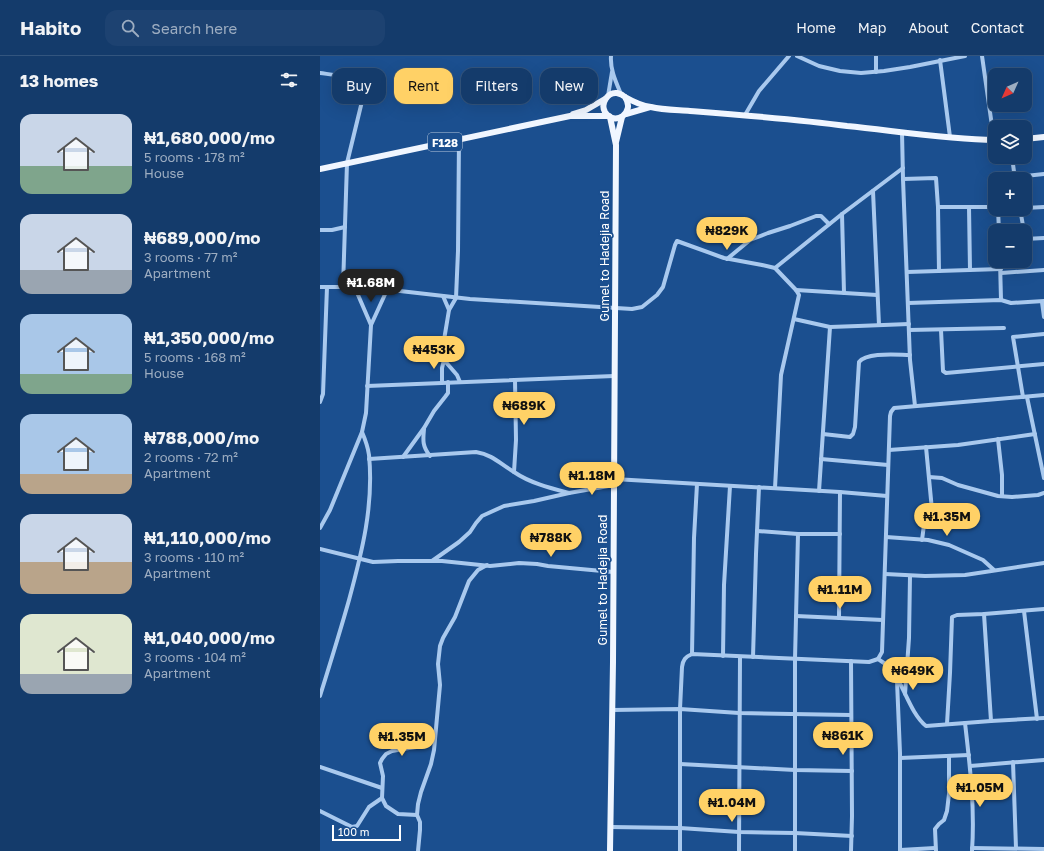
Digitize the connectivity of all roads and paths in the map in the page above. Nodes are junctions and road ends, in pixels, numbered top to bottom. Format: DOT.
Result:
graph roads {
  1 [pos="607,56"];
  2 [pos="611,56"];
  3 [pos="789,56"];
  4 [pos="797,56"];
  5 [pos="876,56"];
  6 [pos="965,56"];
  7 [pos="982,56"];
  8 [pos="942,59"];
  9 [pos="611,62"];
  10 [pos="612,72"];
  11 [pos="876,72"];
  12 [pos="320,73"];
  13 [pos="623,96"];
  14 [pos="606,98"];
  15 [pos="650,107"];
  16 [pos="624,115"];
  17 [pos="745,115"];
  18 [pos="570,116"];
  19 [pos="610,116"];
  20 [pos="992,120"];
  21 [pos="902,132"];
  22 [pos="950,137"];
  23 [pos="1044,137"];
  24 [pos="1032,138"];
  25 [pos="459,139"];
  26 [pos="988,140"];
  27 [pos="616,145"];
  28 [pos="347,163"];
  29 [pos="903,168"];
  30 [pos="320,169"];
  31 [pos="1044,174"];
  32 [pos="1032,176"];
  33 [pos="903,179"];
  34 [pos="873,191"];
  35 [pos="938,207"];
  36 [pos="969,207"];
  37 [pos="988,207"];
  38 [pos="1044,207"];
  39 [pos="1032,208"];
  40 [pos="842,214"];
  41 [pos="829,224"];
  42 [pos="345,227"];
  43 [pos="320,230"];
  44 [pos="1032,238"];
  45 [pos="1044,238"];
  46 [pos="726,259"];
  47 [pos="775,268"];
  48 [pos="1001,268"];
  49 [pos="970,270"];
  50 [pos="1044,270"];
  51 [pos="939,271"];
  52 [pos="1001,271"];
  53 [pos="907,272"];
  54 [pos="320,287"];
  55 [pos="327,287"];
  56 [pos="343,287"];
  57 [pos="355,288"];
  58 [pos="387,290"];
  59 [pos="796,290"];
  60 [pos="844,293"];
  61 [pos="878,295"];
  62 [pos="443,296"];
  63 [pos="456,298"];
  64 [pos="1001,300"];
  65 [pos="908,302"];
  66 [pos="1043,302"];
  67 [pos="615,308"];
  68 [pos="448,310"];
  69 [pos="1044,317"];
  70 [pos="794,319"];
  71 [pos="909,324"];
  72 [pos="371,325"];
  73 [pos="879,325"];
  74 [pos="830,327"];
  75 [pos="1004,328"];
  76 [pos="909,330"];
  77 [pos="941,330"];
  78 [pos="1044,334"];
  79 [pos="910,355"];
  80 [pos="444,360"];
  81 [pos="1044,364"];
  82 [pos="1018,366"];
  83 [pos="614,376"];
  84 [pos="515,380"];
  85 [pos="442,382"];
  86 [pos="448,382"];
  87 [pos="460,382"];
  88 [pos="367,386"];
  89 [pos="1044,395"];
  90 [pos="1025,397"];
  91 [pos="320,402"];
  92 [pos="915,406"];
  93 [pos="424,428"];
  94 [pos="362,432"];
  95 [pos="823,434"];
  96 [pos="1035,434"];
  97 [pos="998,439"];
  98 [pos="926,447"];
  99 [pos="889,450"];
  100 [pos="430,456"];
  101 [pos="403,457"];
  102 [pos="369,459"];
  103 [pos="821,459"];
  104 [pos="1042,461"];
  105 [pos="888,465"];
  106 [pos="514,472"];
  107 [pos="929,477"];
  108 [pos="1044,478"];
  109 [pos="614,482"];
  110 [pos="697,484"];
  111 [pos="730,486"];
  112 [pos="759,487"];
  113 [pos="775,488"];
  114 [pos="818,491"];
  115 [pos="840,492"];
  116 [pos="1044,492"];
  117 [pos="569,493"];
  118 [pos="886,496"];
  119 [pos="1002,496"];
  120 [pos="320,516"];
  121 [pos="325,519"];
  122 [pos="320,528"];
  123 [pos="757,531"];
  124 [pos="798,534"];
  125 [pos="840,534"];
  126 [pos="886,537"];
  127 [pos="922,540"];
  128 [pos="320,549"];
  129 [pos="360,559"];
  130 [pos="432,561"];
  131 [pos="1044,563"];
  132 [pos="487,565"];
  133 [pos="994,570"];
  134 [pos="613,572"];
  135 [pos="885,574"];
  136 [pos="910,576"];
  137 [pos="1044,609"];
  138 [pos="1024,611"];
  139 [pos="984,614"];
  140 [pos="796,616"];
  141 [pos="839,618"];
  142 [pos="883,620"];
  143 [pos="692,654"];
  144 [pos="723,656"];
  145 [pos="740,656"];
  146 [pos="753,657"];
  147 [pos="795,659"];
  148 [pos="878,659"];
  149 [pos="851,662"];
  150 [pos="897,680"];
  151 [pos="905,695"];
  152 [pos="320,696"];
  153 [pos="612,710"];
  154 [pos="680,710"];
  155 [pos="739,712"];
  156 [pos="795,714"];
  157 [pos="851,715"];
  158 [pos="1044,718"];
  159 [pos="1037,719"];
  160 [pos="991,721"];
  161 [pos="965,723"];
  162 [pos="947,724"];
  163 [pos="434,740"];
  164 [pos="969,754"];
  165 [pos="949,756"];
  166 [pos="900,758"];
  167 [pos="1044,760"];
  168 [pos="1013,762"];
  169 [pos="680,764"];
  170 [pos="970,766"];
  171 [pos="320,767"];
  172 [pos="739,768"];
  173 [pos="795,770"];
  174 [pos="852,771"];
  175 [pos="382,788"];
  176 [pos="382,798"];
  177 [pos="320,811"];
  178 [pos="417,815"];
  179 [pos="611,827"];
  180 [pos="680,828"];
  181 [pos="739,832"];
  182 [pos="795,833"];
  183 [pos="852,836"];
  184 [pos="1016,848"];
  185 [pos="1044,849"];
  186 [pos="936,850"];
  187 [pos="972,850"];
  188 [pos="418,851"];
  189 [pos="610,851"];
  190 [pos="680,851"];
  191 [pos="739,851"];
  192 [pos="795,851"];
  193 [pos="851,851"];
  194 [pos="900,851"];
  1 -- 9 [label="street"];
  2 -- 9 [label="street"];
  3 -- 17 [label="street"];
  4 -- 11 [label="street"];
  5 -- 11 [label="street"];
  6 -- 8 [label="street"];
  7 -- 20 [label="street"];
  8 -- 11 [label="street"];
  8 -- 22 [label="street"];
  9 -- 10 [label="street"];
  10 -- 13 [label="street"];
  10 -- 14 [label="street"];
  12 -- 28 [label="street"];
  13 -- 14 [label="main road, F128"];
  13 -- 15 [label="main road"];
  13 -- 16 [label="main road"];
  14 -- 18 [label="main road, F128"];
  14 -- 19 [label="main road"];
  15 -- 16 [label="main road"];
  15 -- 17 [label="main road"];
  16 -- 19 [label="main road, F128"];
  16 -- 27 [label="main road"];
  17 -- 21 [label="main road"];
  18 -- 19 [label="main road, F128"];
  18 -- 25 [label="main road, F128"];
  19 -- 27 [label="main road, Gumel to Hadejia Road"];
  21 -- 22 [label="main road"];
  21 -- 29 [label="street"];
  22 -- 26 [label="main road"];
  23 -- 24 [label="main road"];
  25 -- 28 [label="main road, F128"];
  25 -- 63 [label="street"];
  27 -- 67 [label="main road, Gumel to Hadejia Road"];
  28 -- 30 [label="main road, F128"];
  28 -- 42 [label="street"];
  29 -- 33 [label="street"];
  29 -- 34 [label="street"];
  31 -- 32 [label="street"];
  33 -- 35 [label="street"];
  33 -- 53 [label="street"];
  34 -- 40 [label="street"];
  34 -- 61 [label="street"];
  35 -- 36 [label="street"];
  35 -- 51 [label="street"];
  36 -- 37 [label="street"];
  36 -- 49 [label="street"];
  38 -- 39 [label="street"];
  40 -- 41 [label="street"];
  40 -- 60 [label="street"];
  41 -- 46 [label="street"];
  41 -- 47 [label="street"];
  42 -- 43 [label="street"];
  42 -- 56 [label="street"];
  44 -- 45 [label="street"];
  46 -- 47 [label="street"];
  46 -- 67 [label="street"];
  47 -- 59 [label="street"];
  48 -- 52 [label="street"];
  49 -- 51 [label="street"];
  49 -- 52 [label="street"];
  50 -- 52 [label="street"];
  51 -- 53 [label="street"];
  52 -- 64 [label="street"];
  53 -- 65 [label="street"];
  54 -- 55 [label="street"];
  55 -- 56 [label="street"];
  55 -- 91 [label="street"];
  56 -- 57 [label="street"];
  57 -- 58 [label="street"];
  57 -- 72 [label="street"];
  58 -- 62 [label="street"];
  58 -- 72 [label="street"];
  59 -- 60 [label="street"];
  59 -- 70 [label="street"];
  60 -- 61 [label="street"];
  61 -- 73 [label="street"];
  62 -- 63 [label="street"];
  62 -- 68 [label="street"];
  63 -- 67 [label="street"];
  63 -- 68 [label="street"];
  64 -- 65 [label="street"];
  64 -- 66 [label="street"];
  65 -- 71 [label="street"];
  66 -- 69 [label="street"];
  67 -- 83 [label="main road, Gumel to Hadejia Road"];
  68 -- 80 [label="street"];
  70 -- 74 [label="street"];
  70 -- 113 [label="street"];
  71 -- 73 [label="street"];
  71 -- 76 [label="street"];
  72 -- 88 [label="street"];
  73 -- 74 [label="street"];
  74 -- 95 [label="street"];
  75 -- 77 [label="street"];
  76 -- 77 [label="street"];
  76 -- 79 [label="street"];
  77 -- 82 [label="street"];
  78 -- 82 [label="street"];
  79 -- 92 [label="street"];
  79 -- 95 [label="street"];
  80 -- 85 [label="street"];
  80 -- 87 [label="street"];
  81 -- 82 [label="street"];
  82 -- 90 [label="street"];
  83 -- 84 [label="street"];
  83 -- 109 [label="main road, Gumel to Hadejia Road"];
  84 -- 87 [label="street"];
  84 -- 106 [label="street"];
  85 -- 86 [label="street"];
  85 -- 88 [label="street"];
  86 -- 87 [label="street"];
  86 -- 93 [label="street"];
  88 -- 94 [label="street"];
  89 -- 90 [label="street"];
  90 -- 92 [label="street"];
  90 -- 96 [label="street"];
  92 -- 99 [label="street"];
  93 -- 100 [label="street"];
  93 -- 101 [label="street"];
  94 -- 102 [label="street"];
  94 -- 121 [label="street"];
  95 -- 103 [label="street"];
  96 -- 97 [label="street"];
  96 -- 104 [label="street"];
  97 -- 98 [label="street"];
  97 -- 119 [label="street"];
  98 -- 99 [label="street"];
  98 -- 107 [label="street"];
  99 -- 105 [label="street"];
  100 -- 101 [label="street"];
  100 -- 106 [label="street"];
  101 -- 102 [label="street"];
  102 -- 129 [label="street"];
  103 -- 105 [label="street"];
  103 -- 114 [label="street"];
  104 -- 108 [label="street"];
  105 -- 118 [label="street"];
  106 -- 117 [label="street"];
  107 -- 119 [label="street"];
  107 -- 127 [label="street"];
  109 -- 110 [label="street"];
  109 -- 117 [label="street"];
  109 -- 134 [label="main road, Gumel to Hadejia Road"];
  110 -- 111 [label="street"];
  110 -- 143 [label="street"];
  111 -- 112 [label="street"];
  111 -- 144 [label="street"];
  112 -- 113 [label="street"];
  112 -- 123 [label="street"];
  113 -- 114 [label="street"];
  114 -- 115 [label="street"];
  115 -- 118 [label="street"];
  115 -- 125 [label="street"];
  116 -- 119 [label="street"];
  117 -- 130 [label="street"];
  118 -- 126 [label="street"];
  120 -- 121 [label="street"];
  121 -- 122 [label="street"];
  123 -- 124 [label="street"];
  123 -- 146 [label="street"];
  124 -- 125 [label="street"];
  124 -- 140 [label="street"];
  125 -- 141 [label="street"];
  126 -- 127 [label="street"];
  126 -- 135 [label="street"];
  127 -- 133 [label="street"];
  128 -- 129 [label="street"];
  129 -- 130 [label="street"];
  129 -- 152 [label="street"];
  130 -- 132 [label="street"];
  131 -- 133 [label="street"];
  132 -- 134 [label="street"];
  132 -- 163 [label="street"];
  133 -- 136 [label="street"];
  134 -- 153 [label="main road, Gumel to Hadejia Road"];
  135 -- 136 [label="street"];
  135 -- 142 [label="street"];
  136 -- 151 [label="street"];
  137 -- 138 [label="street"];
  138 -- 139 [label="street"];
  138 -- 159 [label="street"];
  139 -- 160 [label="street"];
  139 -- 162 [label="street"];
  140 -- 141 [label="street"];
  140 -- 147 [label="street"];
  141 -- 142 [label="street"];
  142 -- 148 [label="street"];
  143 -- 144 [label="street"];
  143 -- 154 [label="street"];
  144 -- 145 [label="street"];
  145 -- 146 [label="street"];
  145 -- 155 [label="street"];
  146 -- 147 [label="street"];
  147 -- 149 [label="street"];
  147 -- 156 [label="street"];
  148 -- 149 [label="street"];
  148 -- 150 [label="street"];
  149 -- 157 [label="street"];
  150 -- 151 [label="street"];
  150 -- 166 [label="street"];
  151 -- 162 [label="street"];
  153 -- 154 [label="street"];
  153 -- 179 [label="main road, Gumel to Hadejia Road"];
  154 -- 155 [label="street"];
  154 -- 169 [label="street"];
  155 -- 156 [label="street"];
  155 -- 172 [label="street"];
  156 -- 157 [label="street"];
  156 -- 173 [label="street"];
  157 -- 174 [label="street"];
  158 -- 159 [label="street"];
  159 -- 160 [label="street"];
  160 -- 161 [label="street"];
  161 -- 162 [label="street"];
  161 -- 164 [label="street"];
  163 -- 175 [label="street"];
  163 -- 178 [label="street"];
  164 -- 165 [label="street"];
  164 -- 170 [label="street"];
  165 -- 166 [label="street"];
  165 -- 186 [label="street"];
  166 -- 194 [label="street"];
  167 -- 168 [label="street"];
  168 -- 170 [label="street"];
  168 -- 184 [label="street"];
  169 -- 172 [label="street"];
  169 -- 180 [label="street"];
  170 -- 187 [label="street"];
  171 -- 175 [label="street"];
  172 -- 173 [label="street"];
  172 -- 181 [label="street"];
  173 -- 174 [label="street"];
  173 -- 182 [label="street"];
  174 -- 183 [label="street"];
  175 -- 176 [label="street"];
  176 -- 177 [label="street"];
  176 -- 178 [label="street"];
  178 -- 188 [label="street"];
  179 -- 180 [label="street"];
  179 -- 189 [label="main road, Gumel to Hadejia Road"];
  180 -- 181 [label="street"];
  180 -- 190 [label="street"];
  181 -- 182 [label="street"];
  181 -- 191 [label="street"];
  182 -- 183 [label="street"];
  182 -- 192 [label="street"];
  183 -- 193 [label="street"];
  184 -- 185 [label="street"];
  184 -- 187 [label="street"];
  186 -- 194 [label="street"];
}
